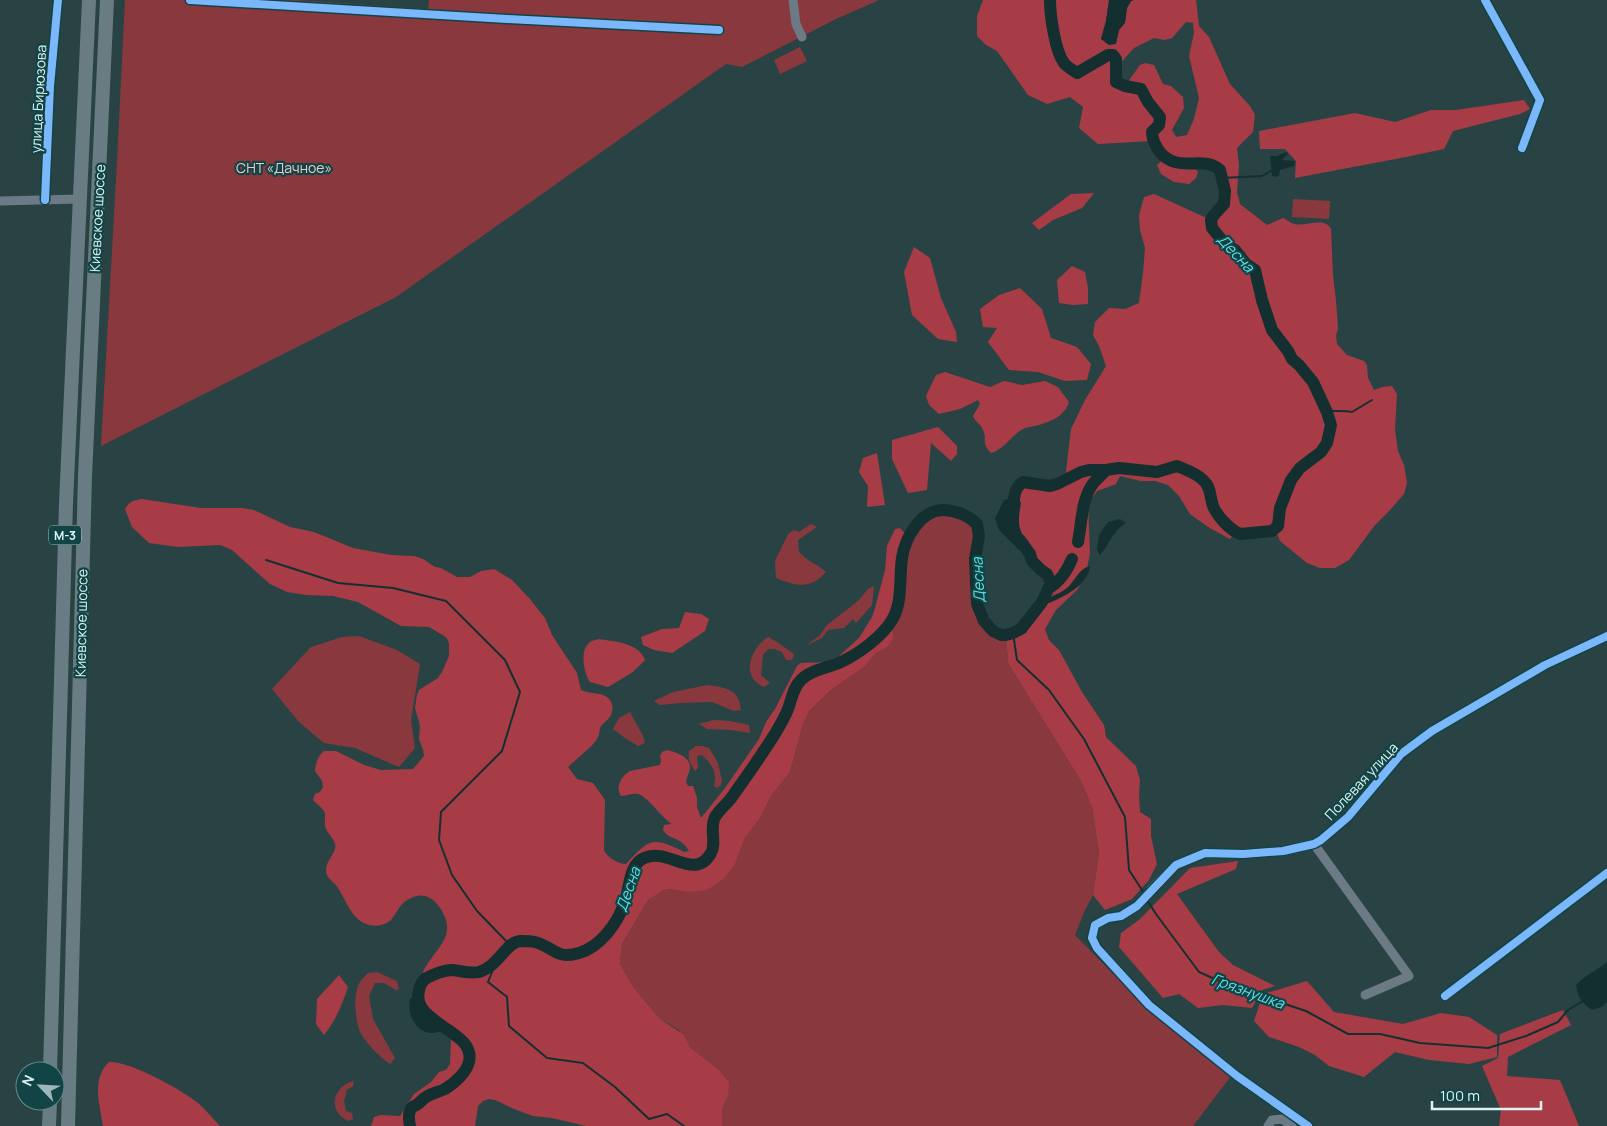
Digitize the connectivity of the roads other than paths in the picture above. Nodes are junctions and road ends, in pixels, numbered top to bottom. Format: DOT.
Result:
graph roads {
  1 [pos="58,0"];
  2 [pos="89,0"];
  3 [pos="107,0"];
  4 [pos="190,0"];
  5 [pos="793,0"];
  6 [pos="1486,0"];
  7 [pos="719,30"];
  8 [pos="802,37"];
  9 [pos="1522,148"];
  10 [pos="79,199"];
  11 [pos="46,200"];
  12 [pos="0,202"];
  13 [pos="1607,636"];
  14 [pos="1314,844"];
  15 [pos="1607,873"];
  16 [pos="1151,890"];
  17 [pos="1365,995"];
  18 [pos="1445,996"];
  19 [pos="50,1061"];
  20 [pos="50,1111"];
  21 [pos="49,1126"];
  22 [pos="68,1126"];
  23 [pos="1268,1126"];
  24 [pos="1292,1126"];
  25 [pos="1308,1126"];
  1 -- 11 [label="street, улица Бирюзова"];
  2 -- 10 [label="highway, Киевское шоссе / М-3"];
  3 -- 22 [label="highway, Киевское шоссе / М-3"];
  4 -- 7 [label="street"];
  5 -- 8 [label="street"];
  6 -- 9 [label="street"];
  10 -- 11 [label="street"];
  10 -- 19 [label="highway, Киевское шоссе / М-3"];
  11 -- 12 [label="street"];
  13 -- 14 [label="street, Полевая улица"];
  14 -- 16 [label="street, Полевая улица"];
  14 -- 17 [label="street"];
  15 -- 18 [label="street"];
  16 -- 25 [label="street"];
  20 -- 21 [label="highway"];
  23 -- 24 [label="street"];
}
